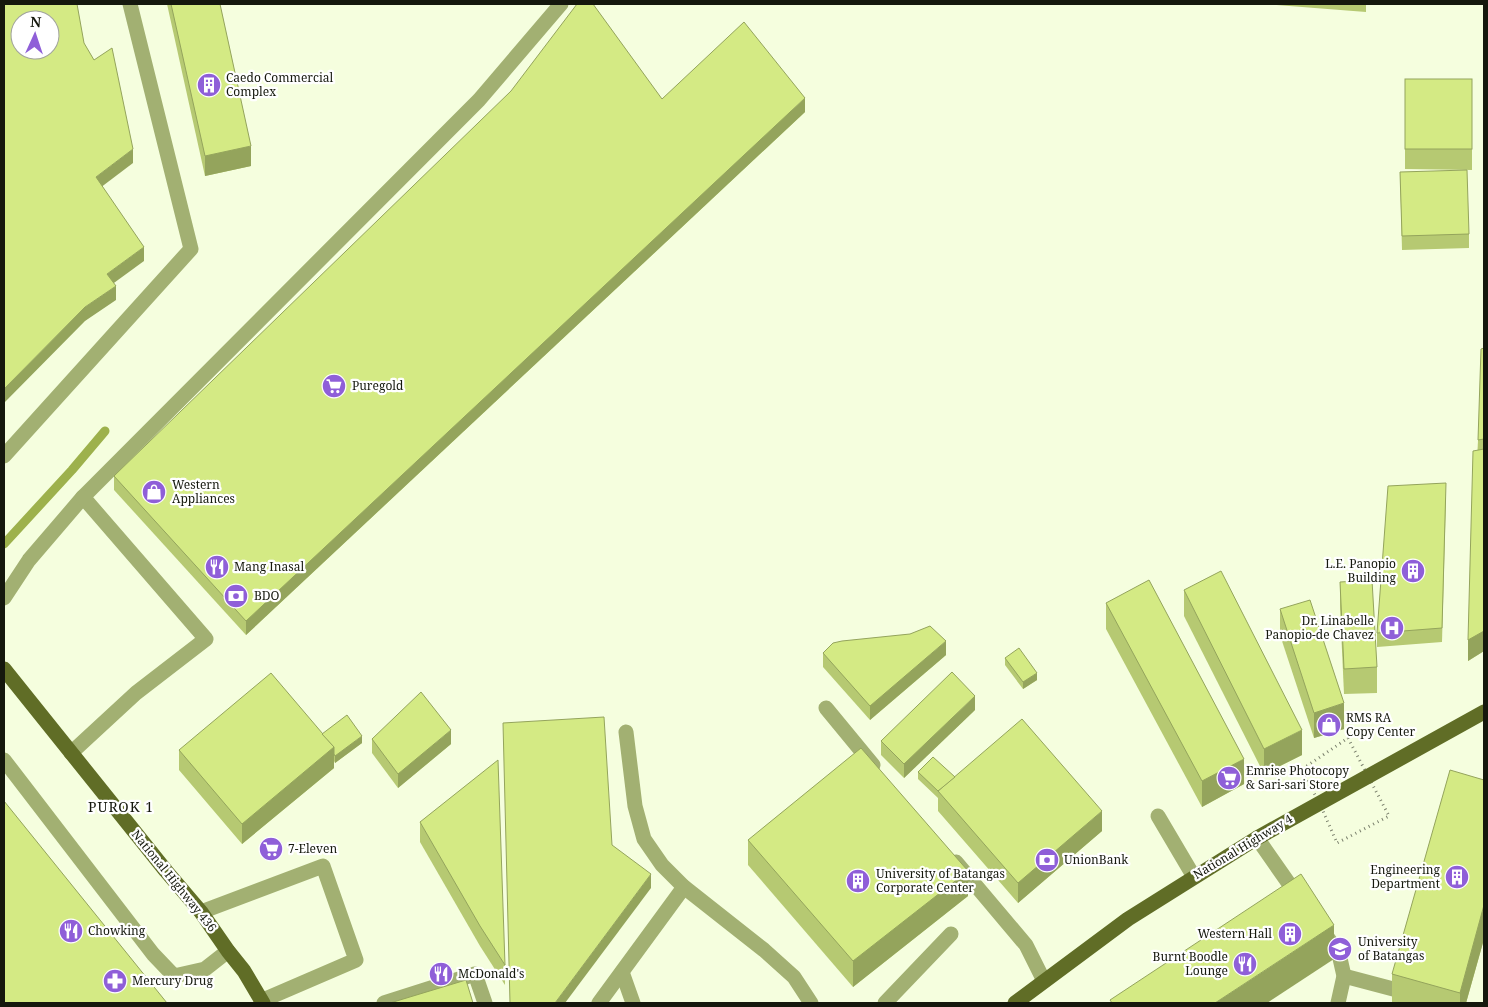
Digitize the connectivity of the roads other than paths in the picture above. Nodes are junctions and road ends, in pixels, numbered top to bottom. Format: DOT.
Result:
graph roads {
  1 [pos="130,4"];
  2 [pos="561,4"];
  3 [pos="4,456"];
  4 [pos="83,496"];
  5 [pos="4,598"];
  6 [pos="4,669"];
  7 [pos="826,708"];
  8 [pos="1484,712"];
  9 [pos="626,732"];
  10 [pos="71,753"];
  11 [pos="4,760"];
  12 [pos="882,775"];
  13 [pos="1158,816"];
  14 [pos="1257,838"];
  15 [pos="945,849"];
  16 [pos="1194,877"];
  17 [pos="684,887"];
  18 [pos="1306,908"];
  19 [pos="201,912"];
  20 [pos="1317,923"];
  21 [pos="951,934"];
  22 [pos="228,951"];
  23 [pos="622,972"];
  24 [pos="1344,976"];
  25 [pos="1044,981"];
  26 [pos="1397,990"];
  27 [pos="262,1002"];
  28 [pos="384,1003"];
  29 [pos="485,1003"];
  30 [pos="599,1003"];
  31 [pos="633,1003"];
  32 [pos="811,1003"];
  33 [pos="885,1003"];
  34 [pos="1016,1003"];
  35 [pos="1338,1003"];
  1 -- 3 [label="street"];
  2 -- 4 [label="street"];
  4 -- 5 [label="street"];
  4 -- 10 [label="street"];
  6 -- 10 [label="main road, National Highway 436"];
  7 -- 12 [label="street"];
  8 -- 14 [label="main road, National Highway 4"];
  9 -- 17 [label="street"];
  10 -- 19 [label="main road, National Highway 436"];
  11 -- 22 [label="street"];
  13 -- 16 [label="street"];
  14 -- 16 [label="main road, National Highway 4"];
  14 -- 18 [label="street"];
  15 -- 25 [label="street"];
  16 -- 25 [label="main road, National Highway 4"];
  17 -- 23 [label="street"];
  17 -- 32 [label="street"];
  19 -- 22 [label="main road, National Highway 436"];
  19 -- 27 [label="street"];
  20 -- 24 [label="street"];
  21 -- 33 [label="street"];
  22 -- 27 [label="main road, National Highway 436"];
  23 -- 30 [label="street"];
  23 -- 31 [label="street"];
  24 -- 26 [label="street"];
  24 -- 35 [label="street"];
  25 -- 34 [label="main road, National Highway 4"];
  28 -- 29 [label="street"];
}
